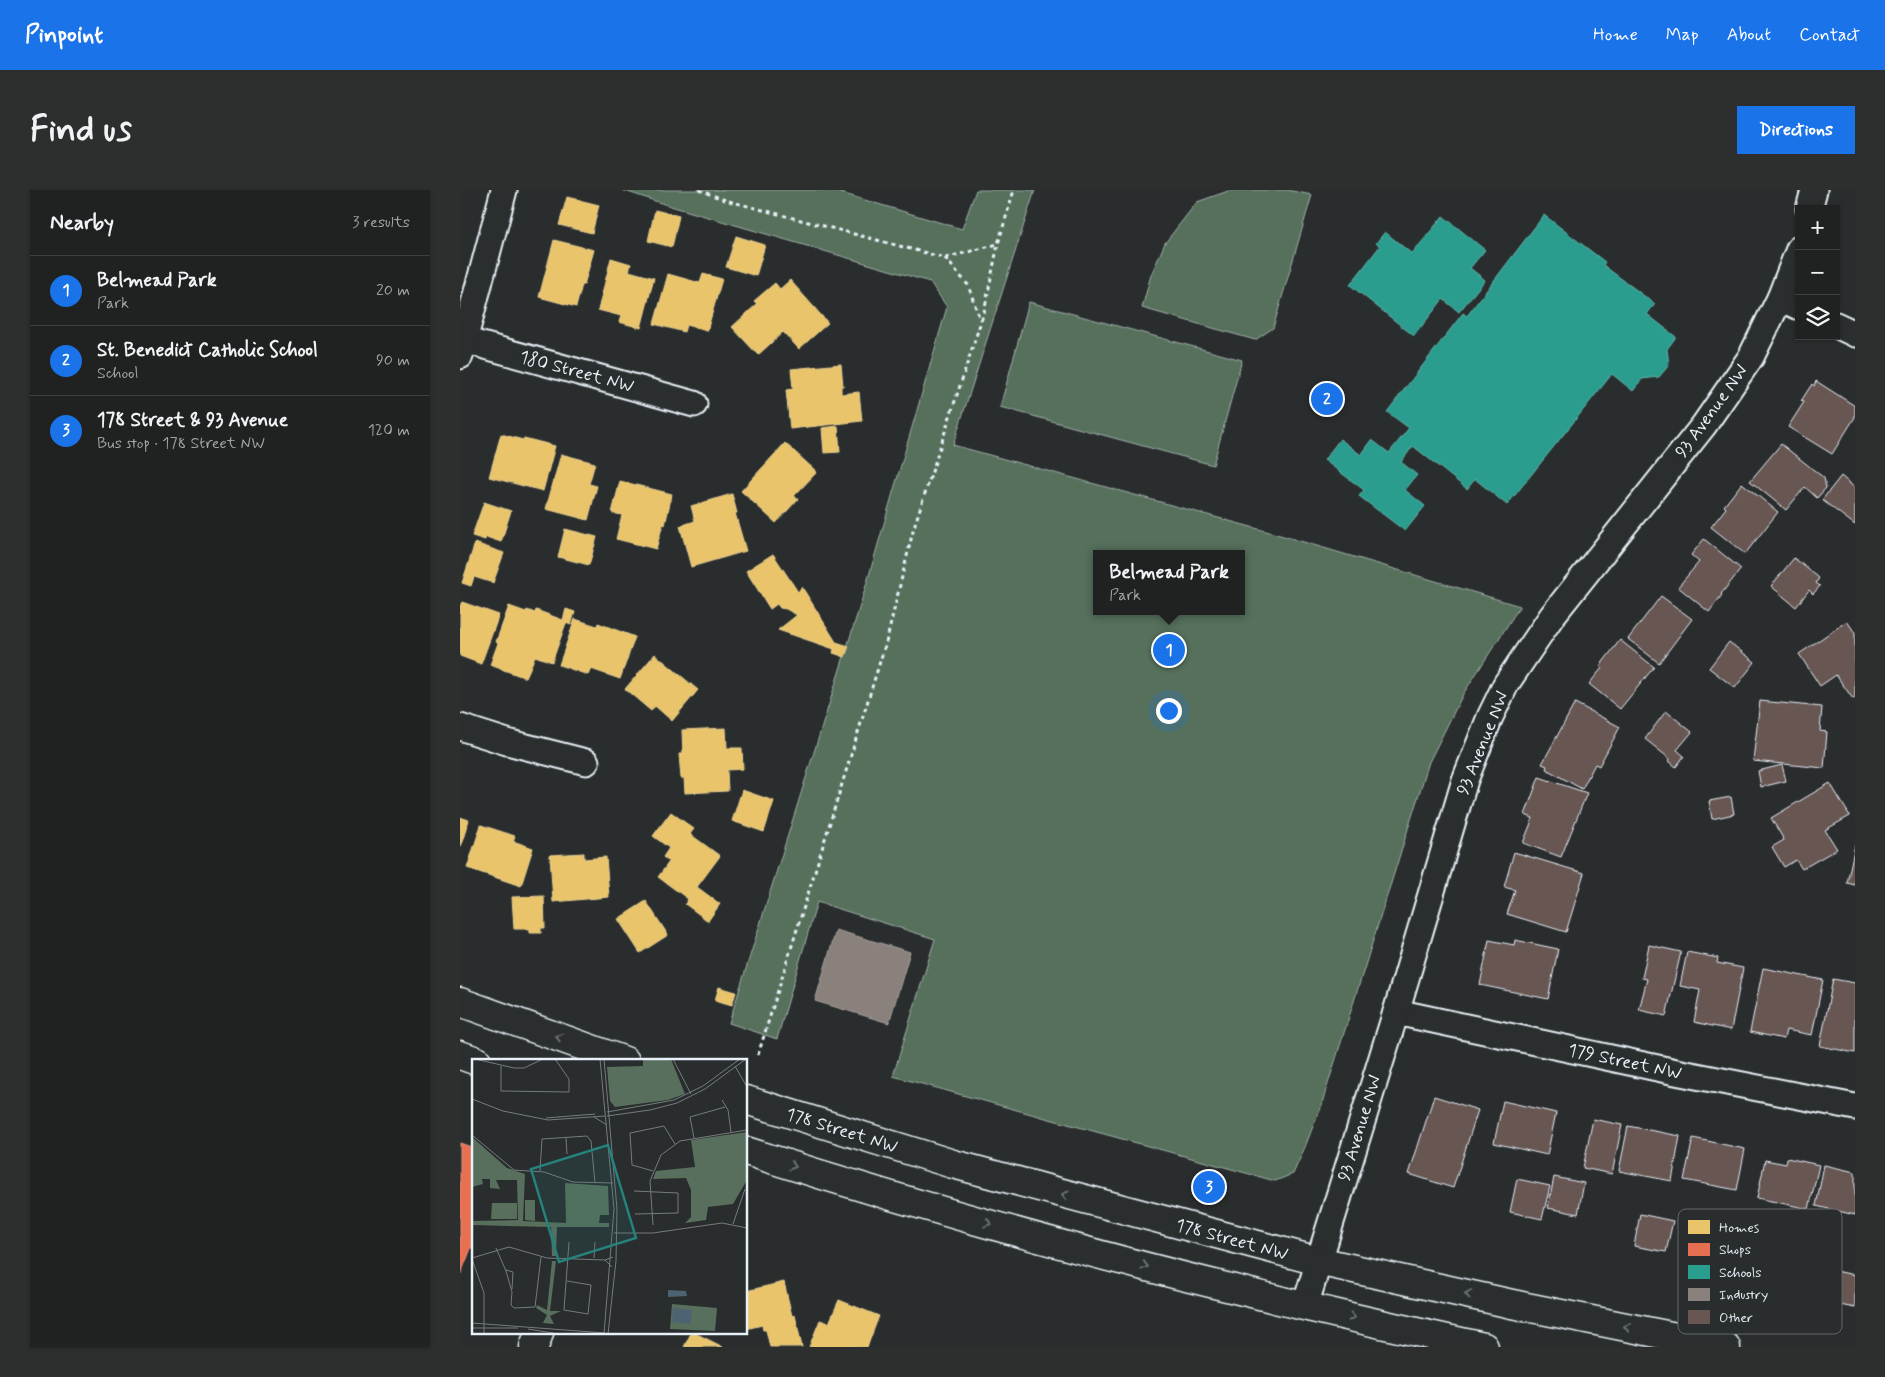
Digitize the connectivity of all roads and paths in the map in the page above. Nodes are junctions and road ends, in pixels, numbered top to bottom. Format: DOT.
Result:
graph roads {
  1 [pos="504,190"];
  2 [pos="699,190"];
  3 [pos="1014,190"];
  4 [pos="1814,190"];
  5 [pos="1811,205"];
  6 [pos="998,244"];
  7 [pos="1799,250"];
  8 [pos="945,258"];
  9 [pos="1789,303"];
  10 [pos="981,322"];
  11 [pos="1840,327"];
  12 [pos="1855,334"];
  13 [pos="461,345"];
  14 [pos="694,404"];
  15 [pos="460,727"];
  16 [pos="586,762"];
  17 [pos="460,1002"];
  18 [pos="1396,1012"];
  19 [pos="758,1054"];
  20 [pos="460,1055"];
  21 [pos="472,1059"];
  22 [pos="619,1059"];
  23 [pos="748,1101"];
  24 [pos="1855,1107"];
  25 [pos="748,1152"];
  26 [pos="1318,1261"];
  27 [pos="1305,1306"];
  28 [pos="538,1334"];
  29 [pos="534,1347"];
  30 [pos="1484,1347"];
  31 [pos="1726,1347"];
  1 -- 13 [label="street"];
  2 -- 8 [label="path"];
  3 -- 6 [label="path"];
  4 -- 5 [label="street"];
  6 -- 8 [label="path"];
  6 -- 10 [label="path"];
  7 -- 9 [label="street, 93 Avenue NW"];
  8 -- 10 [label="path"];
  9 -- 18 [label="street, 93 Avenue NW"];
  10 -- 19 [label="path"];
  11 -- 12 [label="street"];
  13 -- 14 [label="street, 180 Street NW"];
  15 -- 16 [label="street"];
  22 -- 17 [label="main road, one-way"];
  18 -- 24 [label="street, 179 Street NW"];
  18 -- 26 [label="street, 93 Avenue NW"];
  20 -- 21 [label="main road"];
  26 -- 23 [label="main road, 178 Street NW, one-way"];
  25 -- 27 [label="main road, one-way"];
  26 -- 27 [label="street, 93 Avenue NW"];
  31 -- 26 [label="main road, 178 Street NW, one-way"];
  27 -- 30 [label="main road, one-way"];
  28 -- 29 [label="main road"];
}
